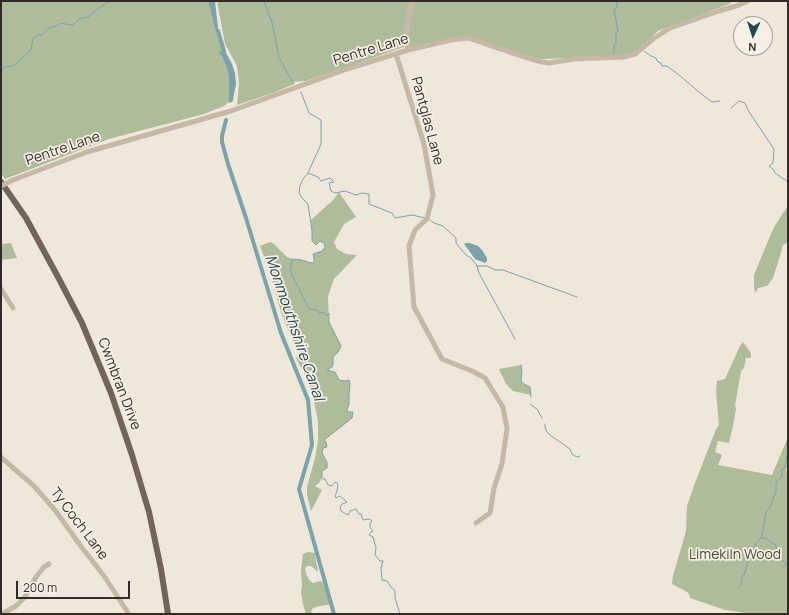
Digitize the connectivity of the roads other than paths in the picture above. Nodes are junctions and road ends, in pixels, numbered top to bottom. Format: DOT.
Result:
graph roads {
  1 [pos="412,1"];
  2 [pos="748,1"];
  3 [pos="408,50"];
  4 [pos="396,54"];
  5 [pos="1,182"];
  6 [pos="1,186"];
  7 [pos="2,293"];
  8 [pos="13,308"];
  9 [pos="1,457"];
  10 [pos="476,523"];
  11 [pos="49,564"];
  12 [pos="2,613"];
  13 [pos="129,614"];
  14 [pos="168,614"];
  1 -- 3 [label="street"];
  2 -- 3 [label="street, Pentre Lane"];
  3 -- 4 [label="street, Pentre Lane"];
  4 -- 6 [label="street, Pentre Lane, bridge"];
  4 -- 10 [label="street, Pantglas Lane"];
  5 -- 14 [label="main road, Cwmbran Drive"];
  7 -- 8 [label="street"];
  9 -- 13 [label="street, Ty Coch Lane"];
  11 -- 12 [label="street"];
}
